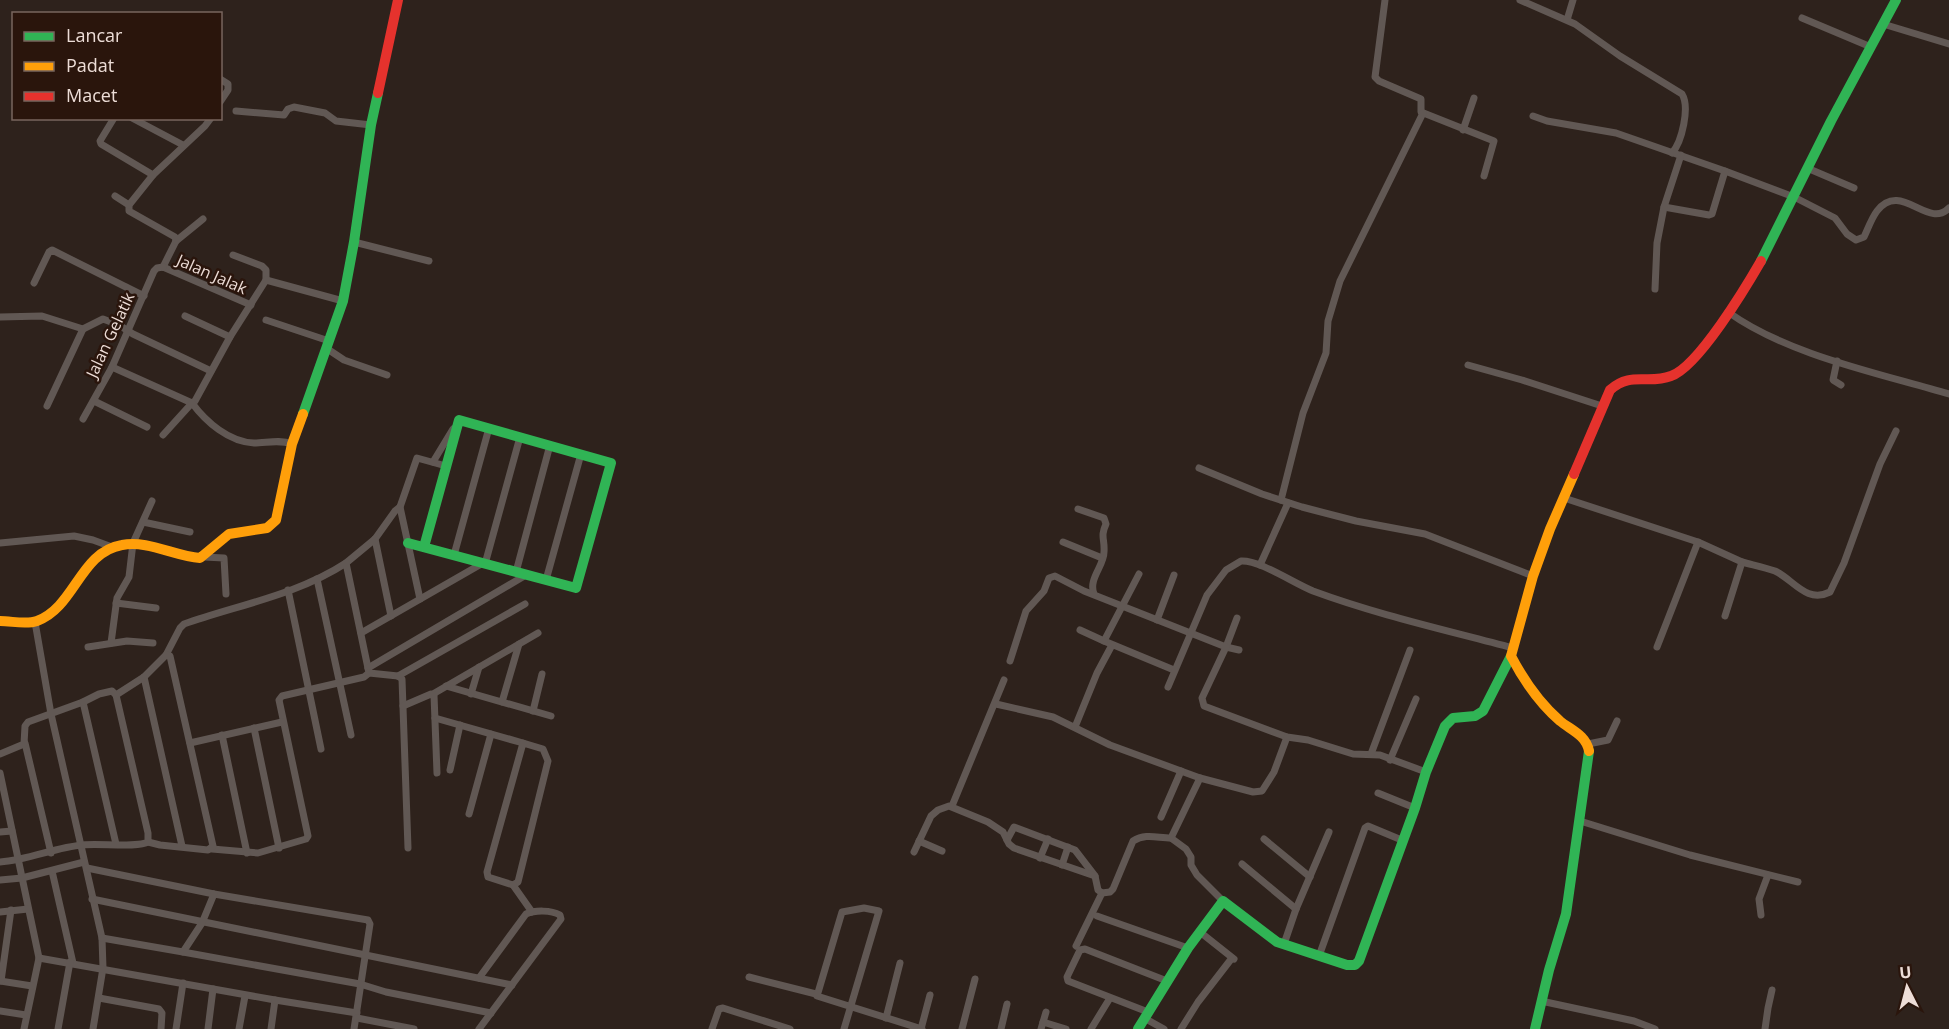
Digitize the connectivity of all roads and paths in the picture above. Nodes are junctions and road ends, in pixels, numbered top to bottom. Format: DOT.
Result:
graph roads {
  1 [pos="398,0"];
  2 [pos="1385,0"];
  3 [pos="1520,0"];
  4 [pos="1573,0"];
  5 [pos="1896,0"];
  6 [pos="1802,18"];
  7 [pos="1567,20"];
  8 [pos="1883,24"];
  9 [pos="1949,44"];
  10 [pos="1870,46"];
  11 [pos="222,80"];
  12 [pos="222,98"];
  13 [pos="1474,98"];
  14 [pos="236,111"];
  15 [pos="1423,113"];
  16 [pos="1533,116"];
  17 [pos="113,120"];
  18 [pos="136,120"];
  19 [pos="210,120"];
  20 [pos="371,126"];
  21 [pos="1463,130"];
  22 [pos="183,145"];
  23 [pos="1672,153"];
  24 [pos="1681,155"];
  25 [pos="1807,168"];
  26 [pos="1725,171"];
  27 [pos="153,175"];
  28 [pos="1484,176"];
  29 [pos="1854,188"];
  30 [pos="115,196"];
  31 [pos="1794,197"];
  32 [pos="129,205"];
  33 [pos="1664,207"];
  34 [pos="1949,208"];
  35 [pos="203,219"];
  36 [pos="176,241"];
  37 [pos="354,242"];
  38 [pos="233,255"];
  39 [pos="429,261"];
  40 [pos="163,267"];
  41 [pos="266,280"];
  42 [pos="34,283"];
  43 [pos="1655,289"];
  44 [pos="144,296"];
  45 [pos="343,301"];
  46 [pos="251,305"];
  47 [pos="1728,312"];
  48 [pos="185,316"];
  49 [pos="0,317"];
  50 [pos="266,320"];
  51 [pos="83,329"];
  52 [pos="127,330"];
  53 [pos="230,337"];
  54 [pos="328,344"];
  55 [pos="1838,362"];
  56 [pos="1467,365"];
  57 [pos="112,367"];
  58 [pos="211,371"];
  59 [pos="387,375"];
  60 [pos="1841,385"];
  61 [pos="1949,394"];
  62 [pos="94,401"];
  63 [pos="192,403"];
  64 [pos="47,406"];
  65 [pos="1602,406"];
  66 [pos="83,418"];
  67 [pos="459,420"];
  68 [pos="147,427"];
  69 [pos="489,428"];
  70 [pos="1896,431"];
  71 [pos="163,435"];
  72 [pos="520,437"];
  73 [pos="292,444"];
  74 [pos="550,446"];
  75 [pos="581,454"];
  76 [pos="433,462"];
  77 [pos="446,466"];
  78 [pos="1199,468"];
  79 [pos="1564,498"];
  80 [pos="152,501"];
  81 [pos="1285,501"];
  82 [pos="400,507"];
  83 [pos="1078,509"];
  84 [pos="143,522"];
  85 [pos="190,532"];
  86 [pos="375,539"];
  87 [pos="1063,542"];
  88 [pos="1698,542"];
  89 [pos="0,543"];
  90 [pos="133,543"];
  91 [pos="408,543"];
  92 [pos="112,547"];
  93 [pos="424,547"];
  94 [pos="454,555"];
  95 [pos="204,557"];
  96 [pos="1102,558"];
  97 [pos="1742,561"];
  98 [pos="346,563"];
  99 [pos="484,563"];
  100 [pos="1260,565"];
  101 [pos="521,573"];
  102 [pos="1139,574"];
  103 [pos="1174,575"];
  104 [pos="1533,576"];
  105 [pos="317,579"];
  106 [pos="546,580"];
  107 [pos="288,590"];
  108 [pos="226,594"];
  109 [pos="1094,594"];
  110 [pos="420,599"];
  111 [pos="116,603"];
  112 [pos="525,604"];
  113 [pos="1123,606"];
  114 [pos="156,608"];
  115 [pos="1725,615"];
  116 [pos="391,616"];
  117 [pos="1237,618"];
  118 [pos="1157,620"];
  119 [pos="0,621"];
  120 [pos="34,622"];
  121 [pos="1080,630"];
  122 [pos="361,633"];
  123 [pos="538,633"];
  124 [pos="1191,634"];
  125 [pos="111,643"];
  126 [pos="153,643"];
  127 [pos="1108,643"];
  128 [pos="519,644"];
  129 [pos="1226,647"];
  130 [pos="1657,647"];
  131 [pos="88,648"];
  132 [pos="1239,650"];
  133 [pos="1410,650"];
  134 [pos="1512,652"];
  135 [pos="166,655"];
  136 [pos="1010,661"];
  137 [pos="479,667"];
  138 [pos="1174,670"];
  139 [pos="371,671"];
  140 [pos="542,674"];
  141 [pos="398,676"];
  142 [pos="144,677"];
  143 [pos="1004,680"];
  144 [pos="340,682"];
  145 [pos="446,686"];
  146 [pos="1168,687"];
  147 [pos="309,689"];
  148 [pos="433,694"];
  149 [pos="471,694"];
  150 [pos="116,695"];
  151 [pos="1416,699"];
  152 [pos="83,702"];
  153 [pos="502,702"];
  154 [pos="996,704"];
  155 [pos="403,706"];
  156 [pos="532,711"];
  157 [pos="51,714"];
  158 [pos="551,716"];
  159 [pos="435,718"];
  160 [pos="1617,721"];
  161 [pos="282,722"];
  162 [pos="460,725"];
  163 [pos="1075,727"];
  164 [pos="254,728"];
  165 [pos="491,734"];
  166 [pos="222,735"];
  167 [pos="351,735"];
  168 [pos="1287,737"];
  169 [pos="25,743"];
  170 [pos="190,743"];
  171 [pos="523,743"];
  172 [pos="1588,744"];
  173 [pos="321,749"];
  174 [pos="0,754"];
  175 [pos="1371,754"];
  176 [pos="1390,760"];
  177 [pos="450,770"];
  178 [pos="1181,771"];
  179 [pos="1426,772"];
  180 [pos="0,773"];
  181 [pos="437,773"];
  182 [pos="1200,778"];
  183 [pos="1378,793"];
  184 [pos="952,806"];
  185 [pos="1415,808"];
  186 [pos="470,814"];
  187 [pos="1161,817"];
  188 [pos="1580,821"];
  189 [pos="12,831"];
  190 [pos="0,832"];
  191 [pos="1329,832"];
  192 [pos="1171,838"];
  193 [pos="1048,839"];
  194 [pos="1264,839"];
  195 [pos="1007,840"];
  196 [pos="919,841"];
  197 [pos="148,842"];
  198 [pos="1404,842"];
  199 [pos="116,844"];
  200 [pos="81,846"];
  201 [pos="182,846"];
  202 [pos="1068,847"];
  203 [pos="279,848"];
  204 [pos="408,848"];
  205 [pos="212,849"];
  206 [pos="942,851"];
  207 [pos="51,852"];
  208 [pos="914,852"];
  209 [pos="247,853"];
  210 [pos="1040,858"];
  211 [pos="0,862"];
  212 [pos="18,862"];
  213 [pos="85,863"];
  214 [pos="1242,864"];
  215 [pos="1062,865"];
  216 [pos="52,871"];
  217 [pos="1768,875"];
  218 [pos="1095,876"];
  219 [pos="1310,876"];
  220 [pos="21,877"];
  221 [pos="0,880"];
  222 [pos="1797,882"];
  223 [pos="513,885"];
  224 [pos="1102,893"];
  225 [pos="214,894"];
  226 [pos="92,899"];
  227 [pos="1223,901"];
  228 [pos="28,909"];
  229 [pos="1296,909"];
  230 [pos="11,910"];
  231 [pos="0,912"];
  232 [pos="532,912"];
  233 [pos="1761,915"];
  234 [pos="1098,916"];
  235 [pos="202,923"];
  236 [pos="1200,932"];
  237 [pos="102,938"];
  238 [pos="1284,944"];
  239 [pos="1076,946"];
  240 [pos="1188,948"];
  241 [pos="183,952"];
  242 [pos="365,954"];
  243 [pos="1319,956"];
  244 [pos="39,958"];
  245 [pos="71,962"];
  246 [pos="900,963"];
  247 [pos="103,968"];
  248 [pos="749,977"];
  249 [pos="479,978"];
  250 [pos="975,979"];
  251 [pos="1,981"];
  252 [pos="1167,981"];
  253 [pos="183,983"];
  254 [pos="360,984"];
  255 [pos="512,985"];
  256 [pos="32,986"];
  257 [pos="213,989"];
  258 [pos="1772,990"];
  259 [pos="816,994"];
  260 [pos="930,994"];
  261 [pos="245,996"];
  262 [pos="99,998"];
  263 [pos="1110,998"];
  264 [pos="275,1000"];
  265 [pos="1541,1001"];
  266 [pos="1007,1005"];
  267 [pos="851,1008"];
  268 [pos="0,1011"];
  269 [pos="490,1012"];
  270 [pos="1046,1012"];
  271 [pos="26,1015"];
  272 [pos="1146,1015"];
  273 [pos="357,1016"];
  274 [pos="886,1018"];
  275 [pos="1042,1025"];
  276 [pos="24,1029"];
  277 [pos="57,1029"];
  278 [pos="93,1029"];
  279 [pos="161,1029"];
  280 [pos="176,1029"];
  281 [pos="208,1029"];
  282 [pos="239,1029"];
  283 [pos="271,1029"];
  284 [pos="354,1029"];
  285 [pos="414,1029"];
  286 [pos="479,1029"];
  287 [pos="712,1029"];
  288 [pos="790,1029"];
  289 [pos="844,1029"];
  290 [pos="922,1029"];
  291 [pos="962,1029"];
  292 [pos="1001,1029"];
  293 [pos="1066,1029"];
  294 [pos="1091,1029"];
  295 [pos="1138,1029"];
  296 [pos="1164,1029"];
  297 [pos="1181,1029"];
  298 [pos="1535,1029"];
  299 [pos="1655,1029"];
  300 [pos="1766,1029"];
  1 -- 20 [label="street"];
  2 -- 15 [label="street"];
  3 -- 7 [label="street"];
  4 -- 7 [label="street"];
  5 -- 8 [label="street"];
  6 -- 10 [label="street"];
  7 -- 23 [label="street"];
  8 -- 9 [label="street"];
  8 -- 10 [label="street"];
  10 -- 25 [label="street"];
  11 -- 12 [label="street"];
  13 -- 21 [label="street"];
  14 -- 20 [label="street"];
  15 -- 21 [label="street"];
  15 -- 81 [label="street"];
  16 -- 23 [label="street"];
  17 -- 27 [label="street"];
  18 -- 22 [label="street"];
  19 -- 22 [label="street"];
  20 -- 37 [label="street"];
  21 -- 28 [label="street"];
  22 -- 27 [label="street"];
  23 -- 24 [label="street"];
  24 -- 26 [label="street"];
  24 -- 33 [label="street"];
  25 -- 29 [label="street"];
  25 -- 31 [label="street"];
  26 -- 31 [label="street"];
  26 -- 33 [label="street"];
  27 -- 32 [label="street"];
  30 -- 32 [label="street"];
  31 -- 34 [label="street"];
  31 -- 47 [label="street"];
  32 -- 36 [label="street"];
  33 -- 43 [label="street"];
  35 -- 36 [label="street"];
  36 -- 40 [label="street, Jalan Gelatik"];
  37 -- 39 [label="street"];
  37 -- 45 [label="street"];
  38 -- 41 [label="street"];
  40 -- 44 [label="street, Jalan Gelatik"];
  40 -- 46 [label="street, Jalan Jalak"];
  41 -- 45 [label="street"];
  41 -- 46 [label="street"];
  42 -- 44 [label="street"];
  44 -- 52 [label="street, Jalan Gelatik"];
  45 -- 54 [label="street"];
  46 -- 53 [label="street"];
  47 -- 55 [label="street"];
  47 -- 65 [label="street"];
  48 -- 53 [label="street"];
  49 -- 51 [label="street"];
  50 -- 54 [label="street"];
  51 -- 52 [label="street"];
  51 -- 64 [label="street"];
  52 -- 57 [label="street, Jalan Gelatik"];
  52 -- 58 [label="street"];
  53 -- 58 [label="street"];
  54 -- 59 [label="street"];
  54 -- 73 [label="street"];
  55 -- 60 [label="street"];
  55 -- 61 [label="street"];
  56 -- 65 [label="street"];
  57 -- 62 [label="street, Jalan Gelatik"];
  57 -- 63 [label="street"];
  58 -- 63 [label="street"];
  62 -- 66 [label="street, Jalan Gelatik"];
  62 -- 68 [label="street"];
  63 -- 71 [label="street"];
  63 -- 73 [label="street"];
  65 -- 79 [label="street"];
  67 -- 69 [label="street"];
  67 -- 76 [label="street"];
  67 -- 77 [label="street"];
  69 -- 72 [label="street"];
  69 -- 94 [label="street"];
  70 -- 97 [label="street"];
  72 -- 74 [label="street"];
  72 -- 99 [label="street"];
  73 -- 95 [label="street"];
  74 -- 75 [label="street"];
  74 -- 101 [label="street"];
  75 -- 106 [label="street"];
  75 -- 106 [label="street"];
  76 -- 77 [label="street"];
  76 -- 82 [label="street"];
  77 -- 93 [label="street"];
  78 -- 81 [label="street"];
  79 -- 88 [label="street"];
  79 -- 104 [label="street"];
  80 -- 84 [label="street"];
  81 -- 100 [label="street"];
  81 -- 104 [label="street"];
  82 -- 86 [label="street"];
  82 -- 91 [label="street"];
  83 -- 96 [label="street"];
  84 -- 85 [label="street"];
  84 -- 90 [label="street"];
  86 -- 98 [label="street"];
  86 -- 116 [label="street"];
  87 -- 96 [label="street"];
  88 -- 97 [label="street"];
  88 -- 130 [label="street"];
  89 -- 92 [label="street"];
  90 -- 92 [label="street"];
  90 -- 95 [label="street"];
  90 -- 111 [label="street"];
  91 -- 93 [label="street"];
  91 -- 110 [label="street"];
  92 -- 120 [label="street"];
  93 -- 94 [label="street"];
  94 -- 99 [label="street"];
  95 -- 108 [label="street"];
  96 -- 109 [label="street"];
  97 -- 115 [label="street"];
  98 -- 105 [label="street"];
  98 -- 122 [label="street"];
  99 -- 101 [label="street"];
  99 -- 110 [label="street"];
  100 -- 124 [label="street"];
  100 -- 134 [label="street"];
  101 -- 106 [label="street"];
  101 -- 139 [label="street"];
  102 -- 113 [label="street"];
  103 -- 118 [label="street"];
  104 -- 134 [label="street"];
  105 -- 107 [label="street"];
  105 -- 144 [label="street"];
  107 -- 135 [label="street"];
  107 -- 147 [label="street"];
  109 -- 113 [label="street"];
  109 -- 136 [label="street"];
  110 -- 116 [label="street"];
  111 -- 114 [label="street"];
  111 -- 125 [label="street"];
  112 -- 141 [label="street"];
  113 -- 118 [label="street"];
  113 -- 127 [label="street"];
  116 -- 122 [label="street"];
  117 -- 129 [label="street"];
  118 -- 124 [label="street"];
  119 -- 120 [label="street"];
  120 -- 157 [label="street"];
  121 -- 127 [label="street"];
  122 -- 139 [label="street"];
  123 -- 128 [label="street"];
  124 -- 129 [label="street"];
  124 -- 138 [label="street"];
  125 -- 126 [label="street"];
  125 -- 131 [label="street"];
  127 -- 138 [label="street"];
  127 -- 163 [label="street"];
  128 -- 137 [label="street"];
  128 -- 153 [label="street"];
  129 -- 132 [label="street"];
  129 -- 168 [label="street"];
  133 -- 175 [label="street"];
  134 -- 172 [label="street"];
  134 -- 179 [label="street"];
  135 -- 142 [label="street"];
  135 -- 170 [label="street"];
  137 -- 145 [label="street"];
  137 -- 149 [label="street"];
  138 -- 146 [label="street"];
  139 -- 141 [label="street"];
  139 -- 144 [label="street"];
  140 -- 156 [label="street"];
  141 -- 155 [label="street"];
  142 -- 150 [label="street"];
  142 -- 201 [label="street"];
  143 -- 154 [label="street"];
  144 -- 147 [label="street"];
  144 -- 167 [label="street"];
  145 -- 148 [label="street"];
  145 -- 149 [label="street"];
  147 -- 161 [label="street"];
  147 -- 173 [label="street"];
  148 -- 155 [label="street"];
  148 -- 159 [label="street"];
  149 -- 153 [label="street"];
  150 -- 152 [label="street"];
  150 -- 197 [label="street"];
  151 -- 176 [label="street"];
  152 -- 157 [label="street"];
  152 -- 199 [label="street"];
  153 -- 156 [label="street"];
  154 -- 163 [label="street"];
  154 -- 184 [label="street"];
  155 -- 204 [label="street"];
  156 -- 158 [label="street"];
  157 -- 169 [label="street"];
  157 -- 200 [label="street"];
  159 -- 162 [label="street"];
  159 -- 181 [label="street"];
  160 -- 172 [label="street"];
  161 -- 164 [label="street"];
  161 -- 203 [label="street"];
  162 -- 165 [label="street"];
  162 -- 177 [label="street"];
  163 -- 178 [label="street"];
  164 -- 166 [label="street"];
  164 -- 203 [label="street"];
  165 -- 171 [label="street"];
  165 -- 186 [label="street"];
  166 -- 170 [label="street"];
  166 -- 209 [label="street"];
  168 -- 175 [label="street"];
  168 -- 182 [label="street"];
  169 -- 174 [label="street"];
  169 -- 207 [label="street"];
  170 -- 205 [label="street"];
  171 -- 223 [label="street"];
  171 -- 223 [label="street"];
  172 -- 188 [label="street"];
  175 -- 176 [label="street"];
  176 -- 179 [label="street"];
  178 -- 182 [label="street"];
  178 -- 187 [label="street"];
  179 -- 185 [label="street"];
  180 -- 189 [label="street"];
  182 -- 192 [label="street"];
  183 -- 185 [label="street"];
  184 -- 195 [label="street"];
  184 -- 196 [label="street"];
  185 -- 198 [label="street"];
  188 -- 217 [label="street"];
  188 -- 265 [label="street"];
  189 -- 190 [label="street"];
  189 -- 212 [label="street"];
  191 -- 219 [label="street"];
  192 -- 224 [label="street"];
  192 -- 227 [label="street"];
  193 -- 195 [label="street"];
  193 -- 202 [label="street"];
  193 -- 210 [label="street"];
  194 -- 219 [label="street"];
  195 -- 210 [label="street"];
  196 -- 206 [label="street"];
  196 -- 208 [label="street"];
  197 -- 199 [label="street"];
  197 -- 201 [label="street"];
  198 -- 243 [label="street"];
  198 -- 243 [label="street"];
  199 -- 200 [label="street"];
  200 -- 207 [label="street"];
  200 -- 213 [label="street"];
  201 -- 205 [label="street"];
  202 -- 215 [label="street"];
  202 -- 218 [label="street"];
  203 -- 209 [label="street"];
  205 -- 209 [label="street"];
  207 -- 212 [label="street"];
  210 -- 215 [label="street"];
  211 -- 212 [label="street"];
  212 -- 220 [label="street"];
  213 -- 216 [label="street"];
  213 -- 225 [label="street"];
  213 -- 226 [label="street"];
  214 -- 229 [label="street"];
  215 -- 218 [label="street"];
  216 -- 220 [label="street"];
  216 -- 245 [label="street"];
  217 -- 222 [label="street"];
  217 -- 233 [label="street"];
  218 -- 224 [label="street"];
  219 -- 229 [label="street"];
  220 -- 221 [label="street"];
  220 -- 228 [label="street"];
  223 -- 232 [label="street"];
  224 -- 239 [label="street"];
  225 -- 235 [label="street"];
  225 -- 242 [label="street"];
  226 -- 235 [label="street"];
  226 -- 237 [label="street"];
  227 -- 236 [label="street"];
  227 -- 238 [label="street"];
  228 -- 230 [label="street"];
  228 -- 244 [label="street"];
  229 -- 238 [label="street"];
  230 -- 231 [label="street"];
  230 -- 251 [label="street"];
  232 -- 249 [label="street"];
  232 -- 255 [label="street"];
  234 -- 240 [label="street"];
  235 -- 241 [label="street"];
  235 -- 242 [label="street"];
  236 -- 240 [label="street"];
  236 -- 297 [label="street"];
  237 -- 241 [label="street"];
  237 -- 247 [label="street"];
  238 -- 243 [label="street"];
  240 -- 252 [label="street"];
  241 -- 254 [label="street"];
  242 -- 249 [label="street"];
  242 -- 254 [label="street"];
  244 -- 245 [label="street"];
  244 -- 256 [label="street"];
  245 -- 247 [label="street"];
  245 -- 277 [label="street"];
  246 -- 274 [label="street"];
  247 -- 253 [label="street"];
  247 -- 262 [label="street"];
  248 -- 259 [label="street"];
  249 -- 255 [label="street"];
  250 -- 291 [label="street"];
  251 -- 256 [label="street"];
  252 -- 263 [label="street"];
  252 -- 272 [label="street"];
  253 -- 257 [label="street"];
  253 -- 280 [label="street"];
  254 -- 269 [label="street"];
  254 -- 273 [label="street"];
  255 -- 269 [label="street"];
  256 -- 271 [label="street"];
  257 -- 261 [label="street"];
  257 -- 281 [label="street"];
  258 -- 300 [label="street"];
  259 -- 267 [label="street"];
  259 -- 267 [label="street"];
  260 -- 290 [label="street"];
  261 -- 264 [label="street"];
  261 -- 282 [label="street"];
  262 -- 278 [label="street"];
  262 -- 279 [label="street"];
  263 -- 272 [label="street"];
  263 -- 294 [label="street"];
  264 -- 273 [label="street"];
  264 -- 283 [label="street"];
  265 -- 298 [label="street"];
  265 -- 299 [label="street"];
  266 -- 292 [label="street"];
  267 -- 274 [label="street"];
  267 -- 289 [label="street"];
  268 -- 271 [label="street"];
  269 -- 286 [label="street"];
  270 -- 275 [label="street"];
  271 -- 276 [label="street"];
  272 -- 295 [label="street"];
  272 -- 296 [label="street"];
  273 -- 284 [label="street"];
  273 -- 285 [label="street"];
  274 -- 290 [label="street"];
  275 -- 293 [label="street"];
  287 -- 288 [label="street"];
}
